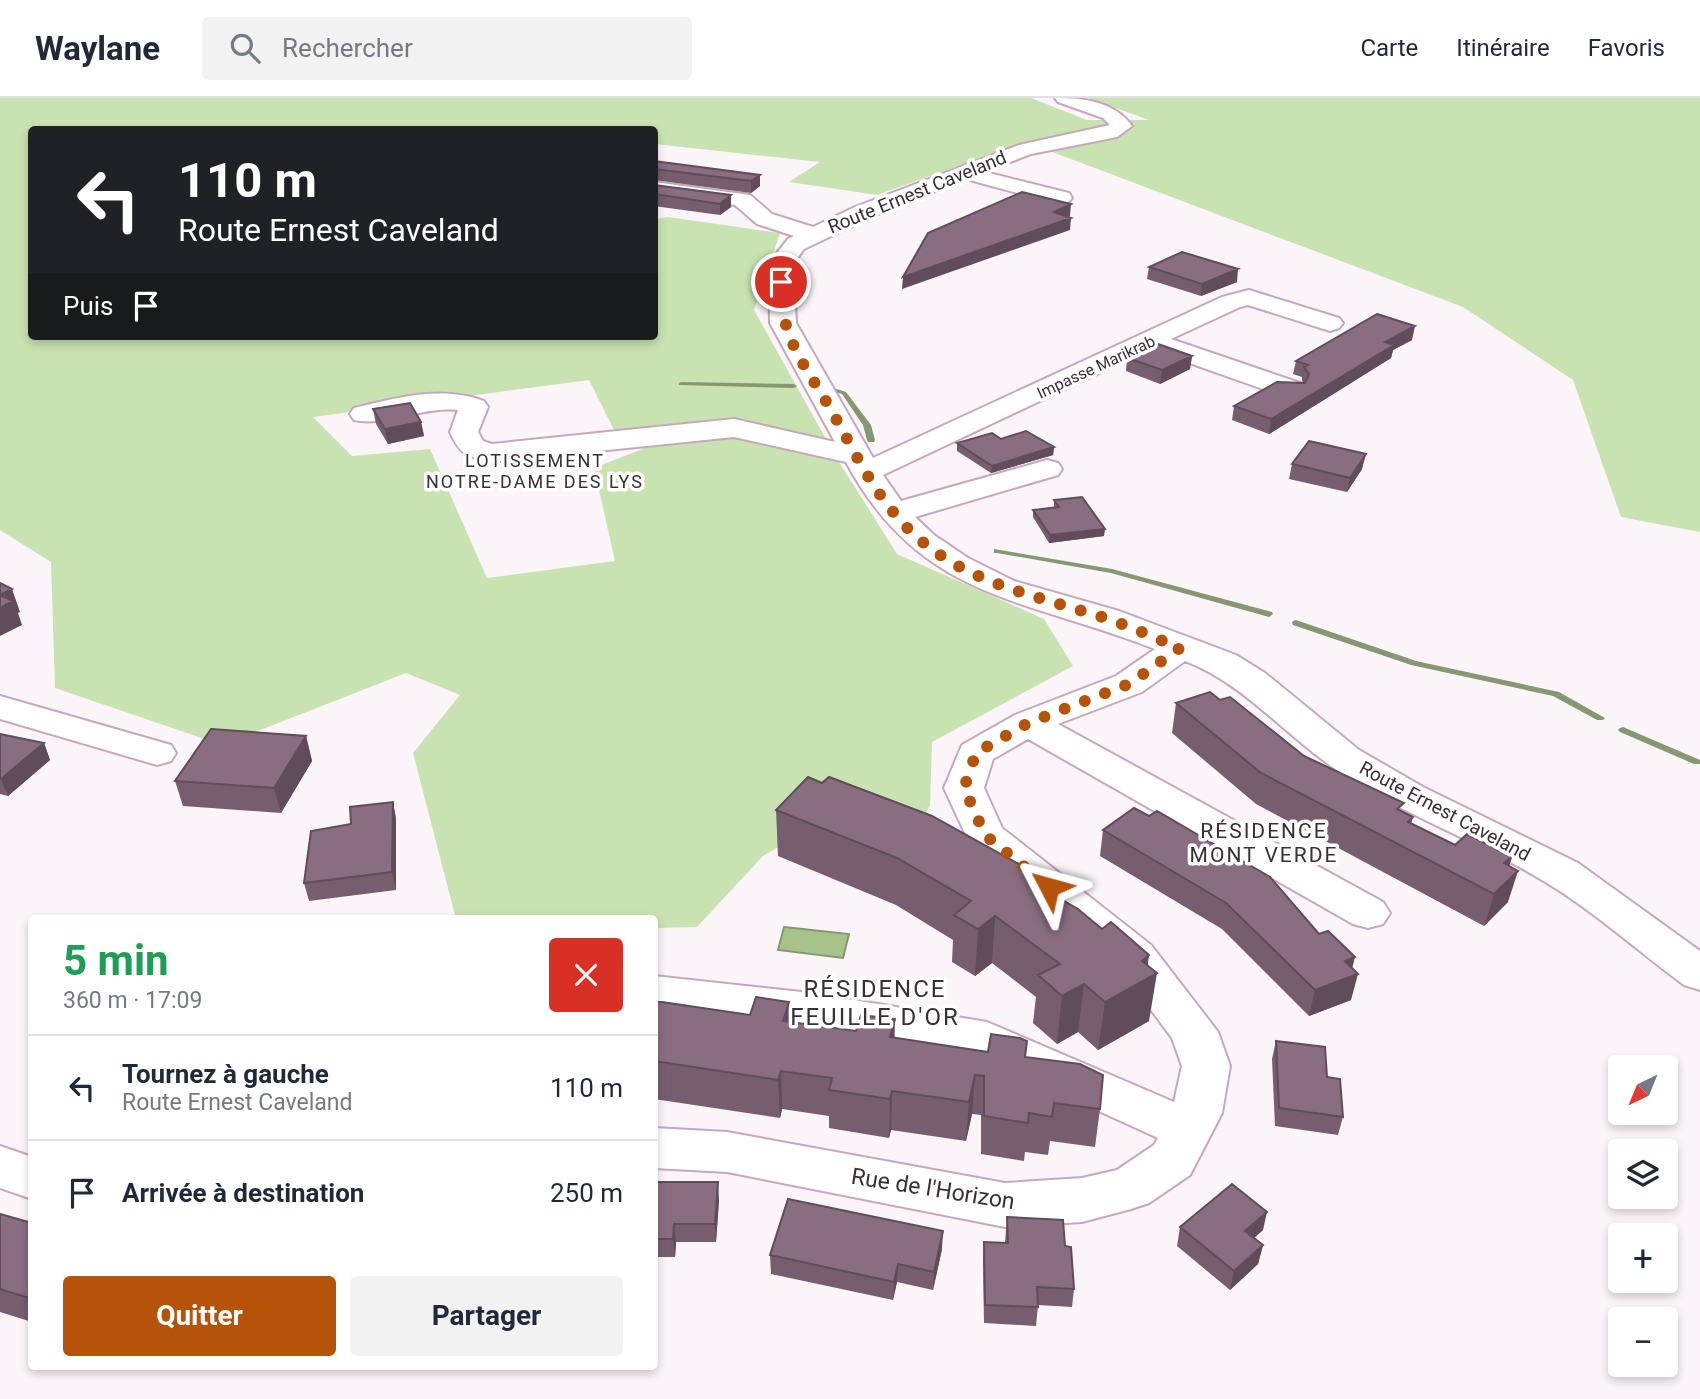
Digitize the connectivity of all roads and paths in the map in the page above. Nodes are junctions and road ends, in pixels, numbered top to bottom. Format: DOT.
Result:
graph roads {
  1 [pos="1064,98"];
  2 [pos="965,173"];
  3 [pos="658,189"];
  4 [pos="1052,203"];
  5 [pos="813,234"];
  6 [pos="1330,323"];
  7 [pos="1151,341"];
  8 [pos="1290,389"];
  9 [pos="364,414"];
  10 [pos="862,464"];
  11 [pos="1047,470"];
  12 [pos="894,513"];
  13 [pos="1180,648"];
  14 [pos="0,707"];
  15 [pos="1028,723"];
  16 [pos="157,753"];
  17 [pos="1368,914"];
  18 [pos="1700,974"];
  19 [pos="658,993"];
  20 [pos="1187,1129"];
  21 [pos="658,1147"];
  22 [pos="0,1167"];
  23 [pos="28,1177"];
  1 -- 2 [label="street, Route Ernest Caveland"];
  2 -- 4 [label="street"];
  2 -- 5 [label="street, Route Ernest Caveland"];
  3 -- 5 [label="street"];
  5 -- 10 [label="street, Route Ernest Caveland"];
  6 -- 7 [label="street, Impasse Marikrab"];
  7 -- 8 [label="street"];
  7 -- 10 [label="street, Impasse Marikrab"];
  9 -- 10 [label="street"];
  10 -- 12 [label="street, Route Ernest Caveland"];
  11 -- 12 [label="street"];
  12 -- 13 [label="street, Route Ernest Caveland"];
  13 -- 15 [label="street, Rue de l'Horizon"];
  13 -- 18 [label="street, Route Ernest Caveland"];
  14 -- 16 [label="street"];
  15 -- 17 [label="street"];
  15 -- 20 [label="street, Rue de l'Horizon"];
  19 -- 20 [label="street"];
  20 -- 21 [label="street, Rue de l'Horizon"];
  22 -- 23 [label="street"];
}
